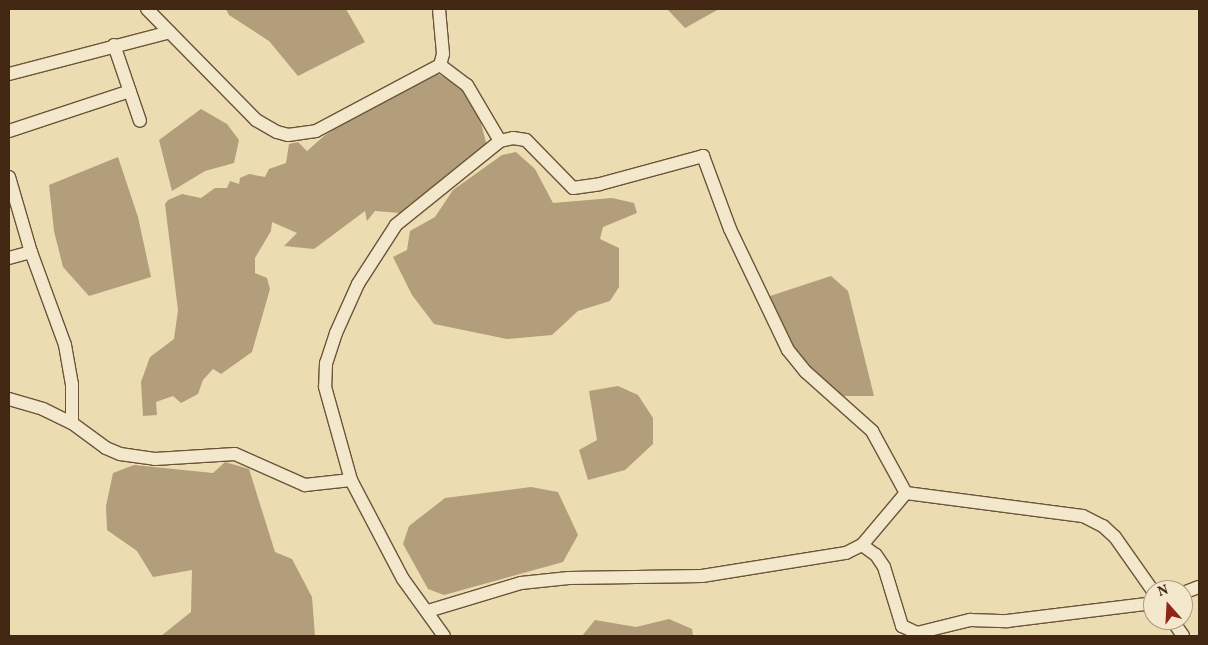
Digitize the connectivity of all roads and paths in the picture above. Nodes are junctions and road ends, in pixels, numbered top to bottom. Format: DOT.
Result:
graph roads {
  1 [pos="147,9"];
  2 [pos="440,9"];
  3 [pos="170,32"];
  4 [pos="114,46"];
  5 [pos="440,65"];
  6 [pos="9,74"];
  7 [pos="130,91"];
  8 [pos="140,121"];
  9 [pos="9,131"];
  10 [pos="500,141"];
  11 [pos="9,176"];
  12 [pos="31,252"];
  13 [pos="9,258"];
  14 [pos="9,399"];
  15 [pos="72,423"];
  16 [pos="351,480"];
  17 [pos="906,493"];
  18 [pos="862,545"];
  19 [pos="1145,580"];
  20 [pos="1143,604"];
  21 [pos="428,611"];
  22 [pos="444,636"];
  1 -- 3 [label="street"];
  2 -- 5 [label="street"];
  3 -- 4 [label="street"];
  3 -- 5 [label="street"];
  4 -- 6 [label="street"];
  4 -- 7 [label="street"];
  5 -- 10 [label="street"];
  7 -- 8 [label="street"];
  7 -- 9 [label="street"];
  10 -- 16 [label="street"];
  10 -- 17 [label="street"];
  11 -- 12 [label="street"];
  12 -- 13 [label="street"];
  12 -- 15 [label="street"];
  14 -- 15 [label="street"];
  15 -- 16 [label="street"];
  16 -- 21 [label="street"];
  17 -- 18 [label="street"];
  17 -- 19 [label="street"];
  18 -- 20 [label="street"];
  18 -- 21 [label="street"];
  21 -- 22 [label="street"];
}
